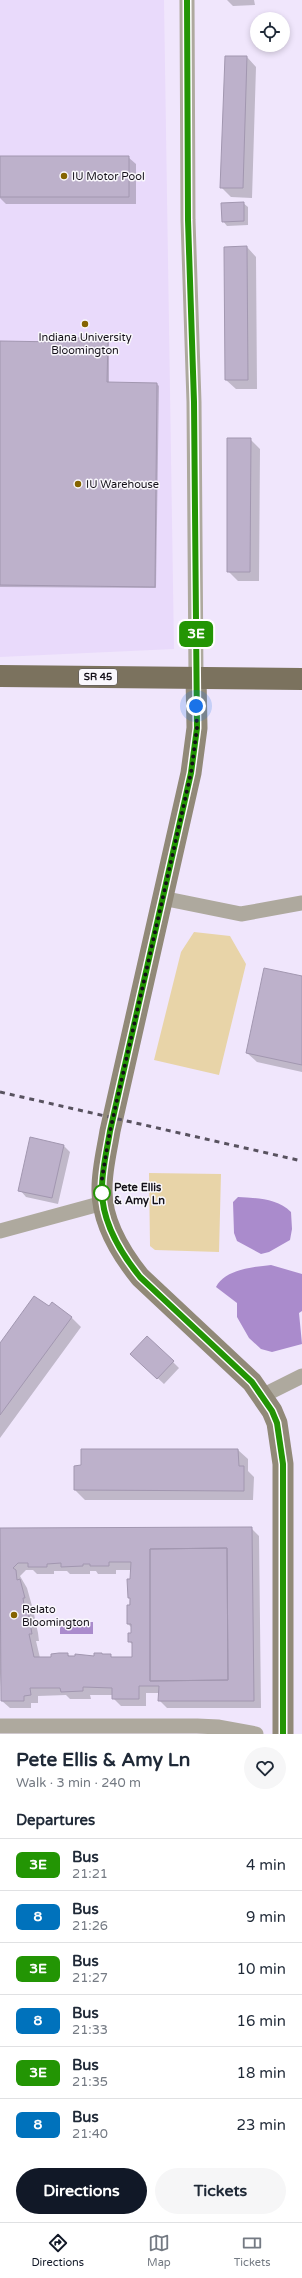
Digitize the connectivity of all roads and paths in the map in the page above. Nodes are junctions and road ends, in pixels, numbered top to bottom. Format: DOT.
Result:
graph roads {
  1 [pos="187,0"];
  2 [pos="0,676"];
  3 [pos="196,677"];
  4 [pos="302,679"];
  5 [pos="162,898"];
  6 [pos="302,903"];
  7 [pos="103,1203"];
  8 [pos="0,1231"];
  9 [pos="302,1376"];
  10 [pos="262,1396"];
  11 [pos="0,1726"];
  12 [pos="256,1734"];
  13 [pos="283,1734"];
  1 -- 3 [label="street"];
  2 -- 3 [label="main road, SR 45"];
  3 -- 4 [label="main road, SR 45"];
  3 -- 5 [label="street"];
  5 -- 6 [label="street"];
  5 -- 7 [label="street"];
  7 -- 8 [label="street"];
  7 -- 10 [label="street"];
  9 -- 10 [label="street"];
  10 -- 13 [label="street"];
  11 -- 12 [label="street"];
}
